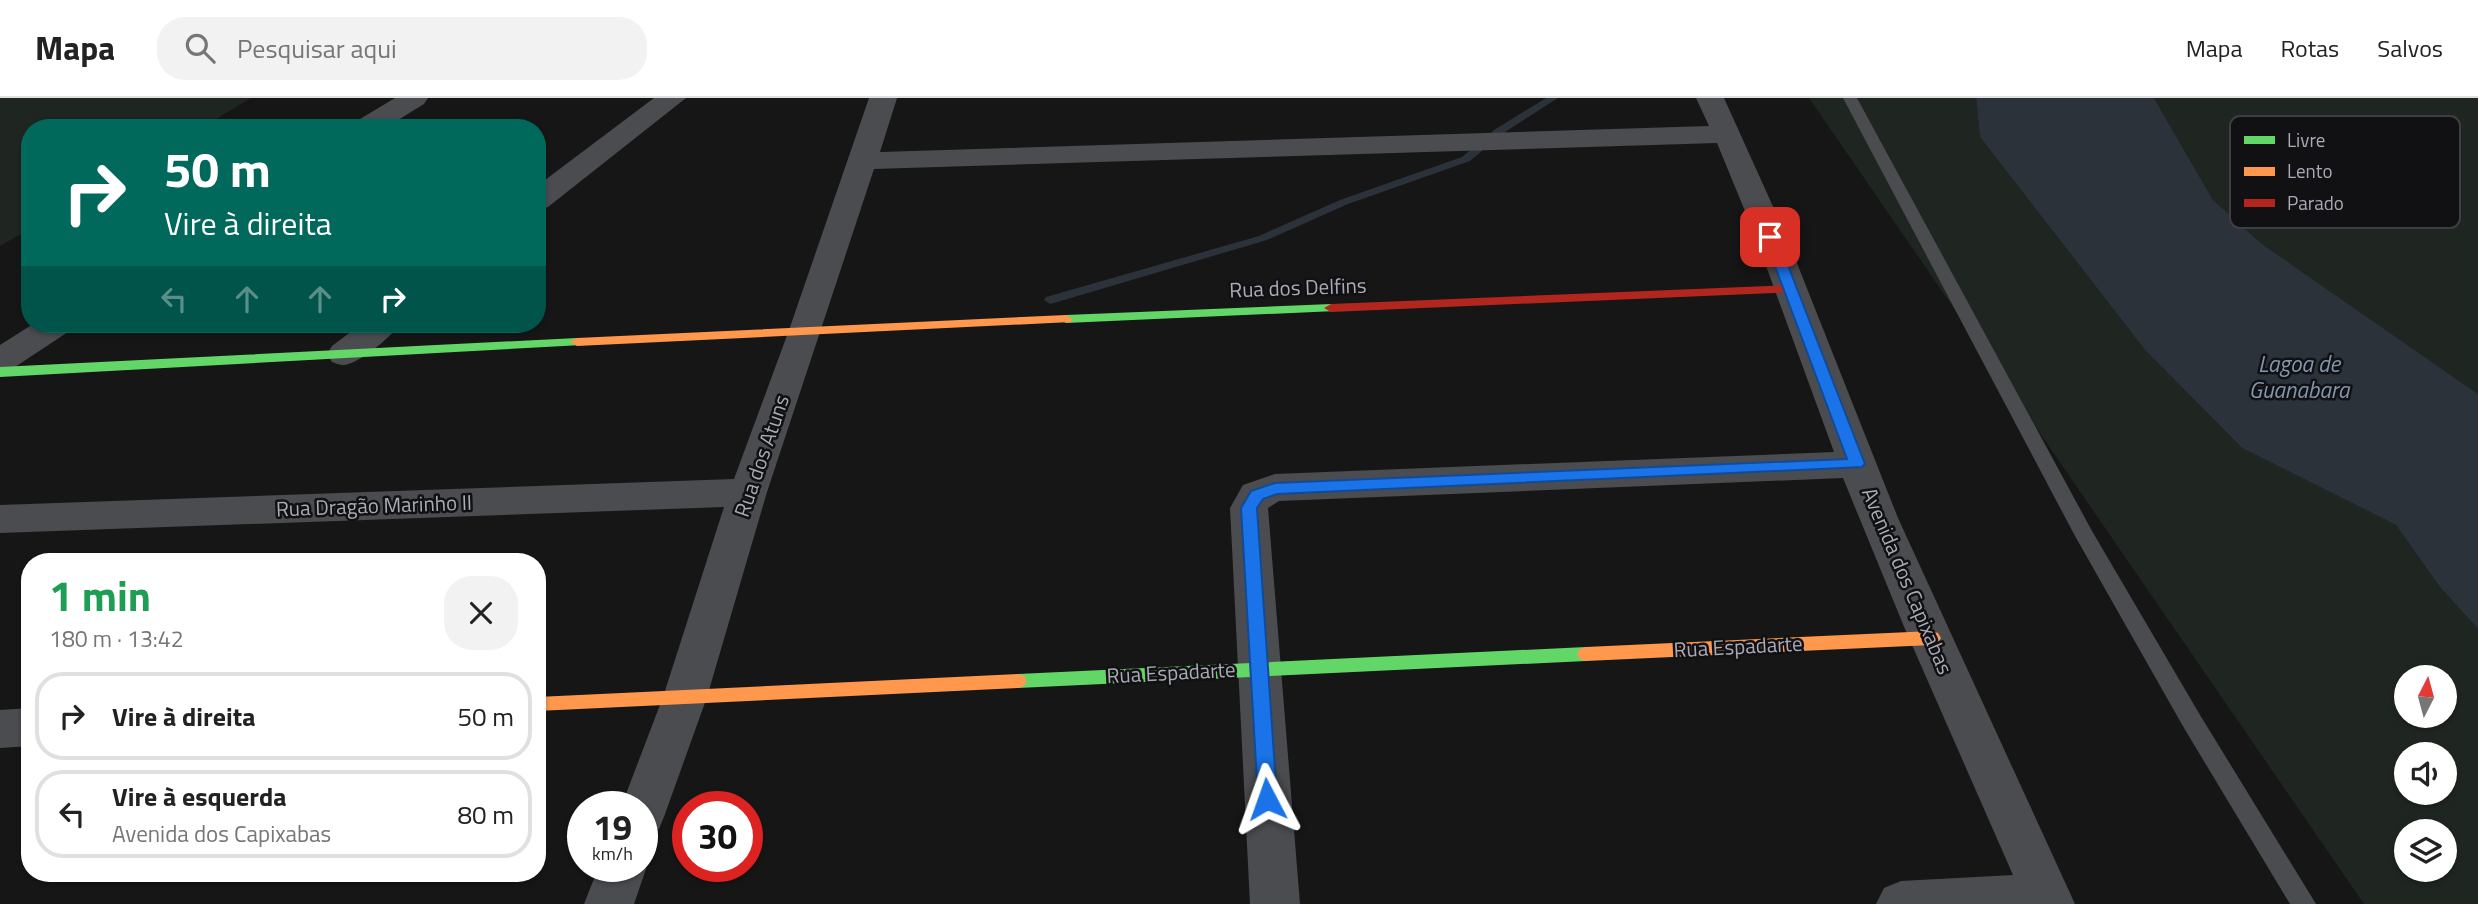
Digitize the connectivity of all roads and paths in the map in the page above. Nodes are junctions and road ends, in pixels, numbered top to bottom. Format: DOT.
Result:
graph roads {
  1 [pos="414,98"];
  2 [pos="672,98"];
  3 [pos="883,98"];
  4 [pos="1710,98"];
  5 [pos="1850,98"];
  6 [pos="380,119"];
  7 [pos="1728,134"];
  8 [pos="862,161"];
  9 [pos="546,194"];
  10 [pos="1791,289"];
  11 [pos="806,330"];
  12 [pos="42,333"];
  13 [pos="371,333"];
  14 [pos="344,354"];
  15 [pos="0,361"];
  16 [pos="0,372"];
  17 [pos="1857,464"];
  18 [pos="748,492"];
  19 [pos="0,519"];
  20 [pos="1932,638"];
  21 [pos="1258,668"];
  22 [pos="685,697"];
  23 [pos="546,704"];
  24 [pos="21,728"];
  25 [pos="0,729"];
  26 [pos="650,791"];
  27 [pos="617,882"];
  28 [pos="2048,900"];
  29 [pos="609,904"];
  30 [pos="1275,904"];
  31 [pos="1901,904"];
  32 [pos="2304,904"];
  1 -- 6 [label="street"];
  2 -- 9 [label="street"];
  3 -- 8 [label="street, Rua dos Atuns"];
  4 -- 7 [label="street, Avenida dos Capixabas"];
  5 -- 32 [label="lane"];
  7 -- 8 [label="street"];
  7 -- 10 [label="street, Avenida dos Capixabas"];
  8 -- 11 [label="street, Rua dos Atuns"];
  10 -- 11 [label="street, Rua dos Delfins"];
  10 -- 17 [label="street, Avenida dos Capixabas"];
  11 -- 14 [label="street, Rua dos Delfins"];
  11 -- 18 [label="street, Rua dos Atuns"];
  12 -- 15 [label="street"];
  13 -- 14 [label="street"];
  14 -- 16 [label="street, Rua dos Delfins"];
  17 -- 20 [label="street, Avenida dos Capixabas"];
  17 -- 21 [label="street"];
  18 -- 19 [label="street, Rua Dragão Marinho II"];
  18 -- 22 [label="street, Rua dos Atuns"];
  20 -- 21 [label="street, Rua Espadarte"];
  20 -- 28 [label="street, Avenida dos Capixabas"];
  21 -- 22 [label="street, Rua Espadarte"];
  21 -- 30 [label="street"];
  22 -- 23 [label="street, Rua Espadarte"];
  22 -- 26 [label="street, Rua dos Atuns"];
  24 -- 25 [label="street"];
  27 -- 29 [label="street"];
  28 -- 31 [label="street"];
}
